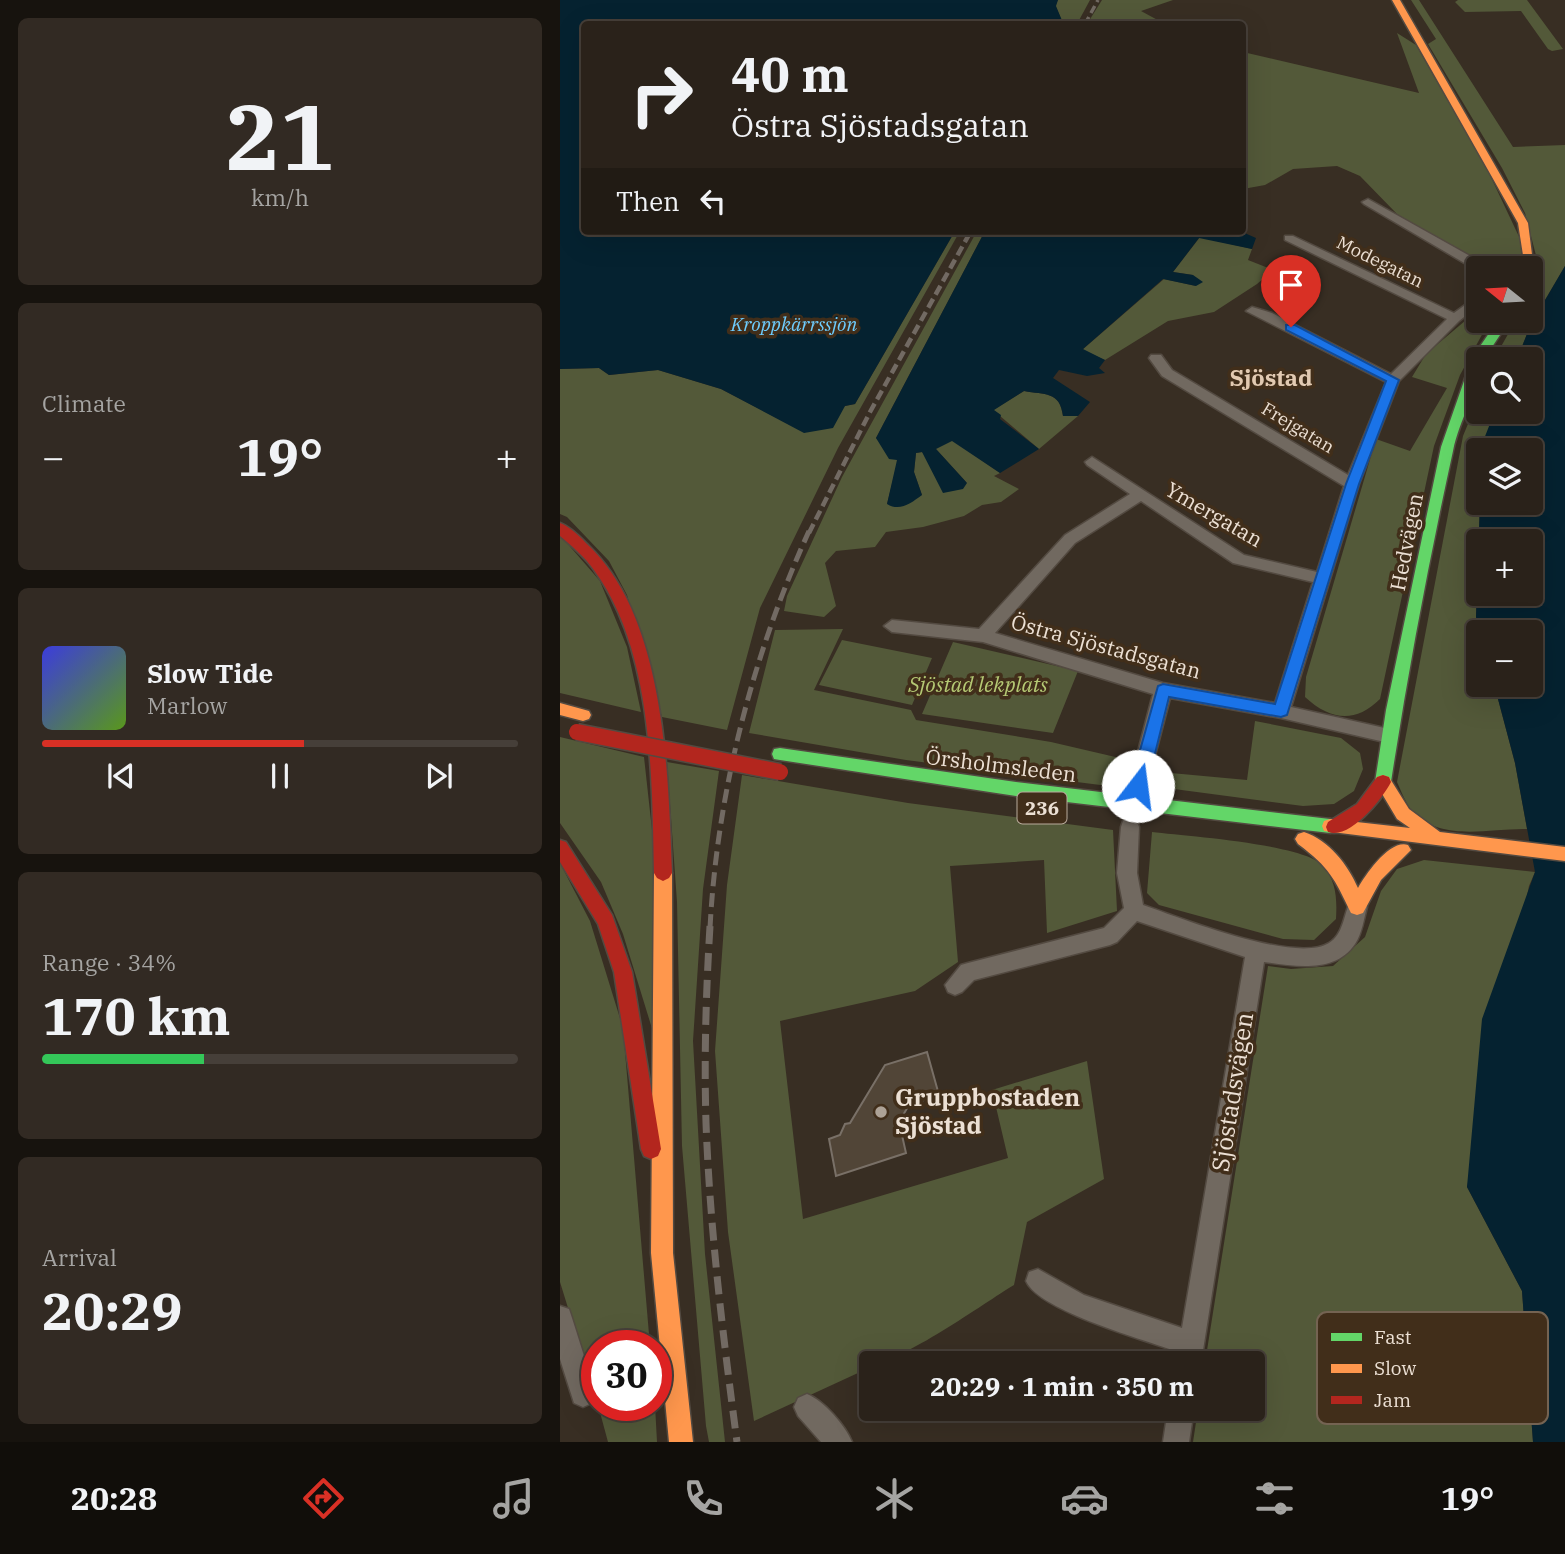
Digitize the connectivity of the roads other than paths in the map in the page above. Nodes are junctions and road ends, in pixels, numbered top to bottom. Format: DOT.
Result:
graph roads {
  1 [pos="1396,0"];
  2 [pos="1368,202"];
  3 [pos="1289,238"];
  4 [pos="1528,256"];
  5 [pos="1466,259"];
  6 [pos="1466,309"];
  7 [pos="1252,311"];
  8 [pos="1455,318"];
  9 [pos="1495,333"];
  10 [pos="1156,358"];
  11 [pos="1393,380"];
  12 [pos="1092,463"];
  13 [pos="1352,484"];
  14 [pos="1140,495"];
  15 [pos="560,528"];
  16 [pos="1324,579"];
  17 [pos="891,626"];
  18 [pos="983,636"];
  19 [pos="1163,690"];
  20 [pos="560,709"];
  21 [pos="1281,711"];
  22 [pos="589,716"];
  23 [pos="631,726"];
  24 [pos="560,728"];
  25 [pos="1389,736"];
  26 [pos="717,743"];
  27 [pos="774,753"];
  28 [pos="786,773"];
  29 [pos="1383,782"];
  30 [pos="1138,786"];
  31 [pos="1001,803"];
  32 [pos="1130,827"];
  33 [pos="1334,827"];
  34 [pos="1304,839"];
  35 [pos="1436,839"];
  36 [pos="560,847"];
  37 [pos="1402,850"];
  38 [pos="1499,854"];
  39 [pos="1565,854"];
  40 [pos="1565,870"];
  41 [pos="1357,907"];
  42 [pos="1134,911"];
  43 [pos="1256,951"];
  44 [pos="955,985"];
  45 [pos="662,1228"];
  46 [pos="1038,1281"];
  47 [pos="560,1318"];
  48 [pos="1183,1351"];
  49 [pos="1190,1351"];
  50 [pos="581,1387"];
  51 [pos="807,1407"];
  52 [pos="1179,1421"];
  53 [pos="681,1442"];
  54 [pos="839,1442"];
  55 [pos="1176,1442"];
  1 -- 4 [label="street"];
  2 -- 5 [label="street"];
  3 -- 8 [label="street, Modegatan"];
  6 -- 8 [label="street"];
  7 -- 11 [label="street"];
  8 -- 11 [label="street"];
  9 -- 25 [label="street, Hedvägen"];
  10 -- 13 [label="street, Frejgatan"];
  11 -- 13 [label="street"];
  12 -- 14 [label="street, Ymergatan"];
  13 -- 16 [label="street"];
  14 -- 16 [label="street, Ymergatan"];
  14 -- 18 [label="street"];
  15 -- 45 [label="street"];
  16 -- 21 [label="street"];
  17 -- 18 [label="street, Östra Sjöstadsgatan"];
  18 -- 19 [label="street, Östra Sjöstadsgatan"];
  19 -- 21 [label="street, Östra Sjöstadsgatan"];
  19 -- 30 [label="street"];
  20 -- 22 [label="street"];
  21 -- 25 [label="street, Östra Sjöstadsgatan"];
  23 -- 26 [label="street"];
  24 -- 28 [label="street, bridge"];
  25 -- 29 [label="street, Hedvägen"];
  27 -- 33 [label="street, Örsholmsleden / 236"];
  29 -- 33 [label="street"];
  29 -- 35 [label="street"];
  31 -- 34 [label="street, Örsholmsleden / 236"];
  32 -- 42 [label="street"];
  33 -- 35 [label="street, Örsholmsleden / 236"];
  34 -- 37 [label="street, Örsholmsleden / 236"];
  34 -- 41 [label="street"];
  35 -- 38 [label="street, Örsholmsleden / 236"];
  36 -- 45 [label="street"];
  37 -- 38 [label="street, Örsholmsleden / 236"];
  37 -- 41 [label="street"];
  38 -- 39 [label="street, Örsholmsleden / 236"];
  38 -- 40 [label="street, Örsholmsleden / 236"];
  41 -- 43 [label="street"];
  42 -- 43 [label="street"];
  42 -- 44 [label="street"];
  43 -- 49 [label="street, Sjöstadsvägen"];
  45 -- 53 [label="street"];
  46 -- 48 [label="street"];
  47 -- 50 [label="street"];
  51 -- 54 [label="street"];
  52 -- 55 [label="street"];
}
